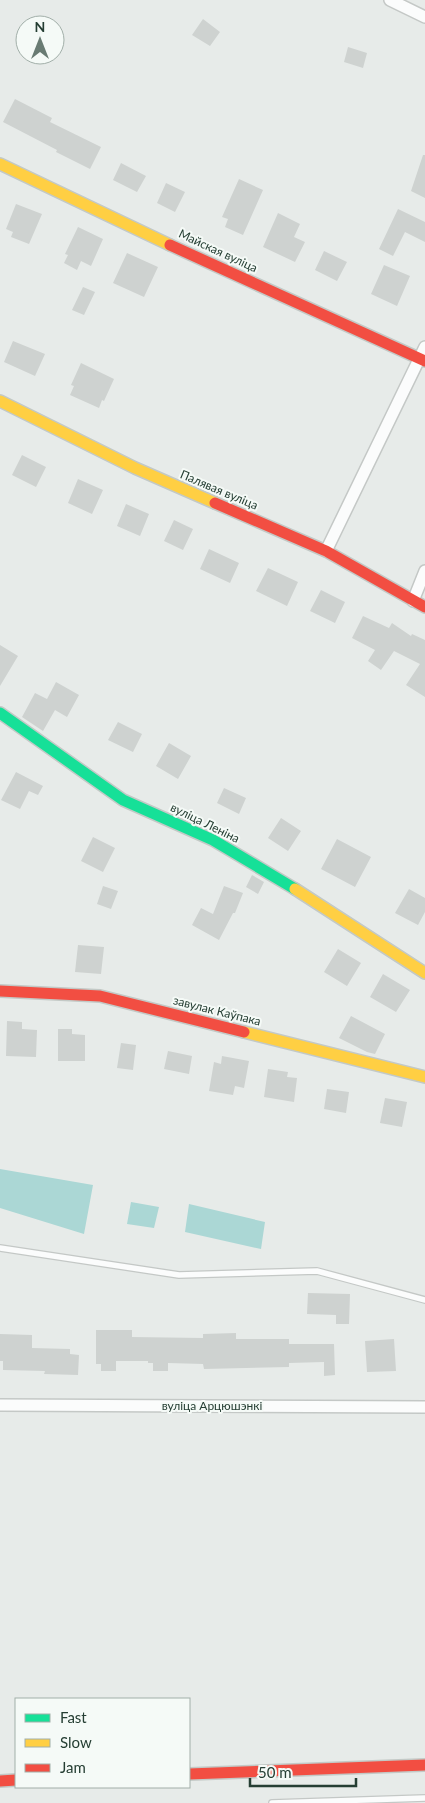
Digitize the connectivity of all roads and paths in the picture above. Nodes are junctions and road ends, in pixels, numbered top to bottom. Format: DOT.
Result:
graph roads {
  1 [pos="390,0"];
  2 [pos="425,17"];
  3 [pos="0,164"];
  4 [pos="425,347"];
  5 [pos="422,360"];
  6 [pos="0,401"];
  7 [pos="326,551"];
  8 [pos="425,571"];
  9 [pos="412,601"];
  10 [pos="425,607"];
  11 [pos="0,713"];
  12 [pos="425,973"];
  13 [pos="0,991"];
  14 [pos="425,1077"];
  15 [pos="0,1248"];
  16 [pos="425,1300"];
  17 [pos="0,1406"];
  18 [pos="425,1407"];
  19 [pos="425,1765"];
  20 [pos="190,1774"];
  21 [pos="15,1780"];
  22 [pos="0,1781"];
  23 [pos="425,1798"];
  24 [pos="272,1803"];
  1 -- 2 [label="street"];
  3 -- 5 [label="street, Майская вуліца"];
  4 -- 5 [label="street"];
  5 -- 7 [label="street"];
  6 -- 7 [label="street, Палявая вуліца"];
  7 -- 9 [label="street, Палявая вуліца"];
  8 -- 9 [label="street"];
  9 -- 10 [label="street, Палявая вуліца"];
  11 -- 12 [label="street, вуліца Леніна"];
  13 -- 14 [label="street, завулак Каўпака"];
  15 -- 16 [label="lane"];
  17 -- 18 [label="street, вуліца Арцюшэнкі"];
  19 -- 20 [label="street"];
  21 -- 22 [label="street"];
  23 -- 24 [label="lane"];
}
